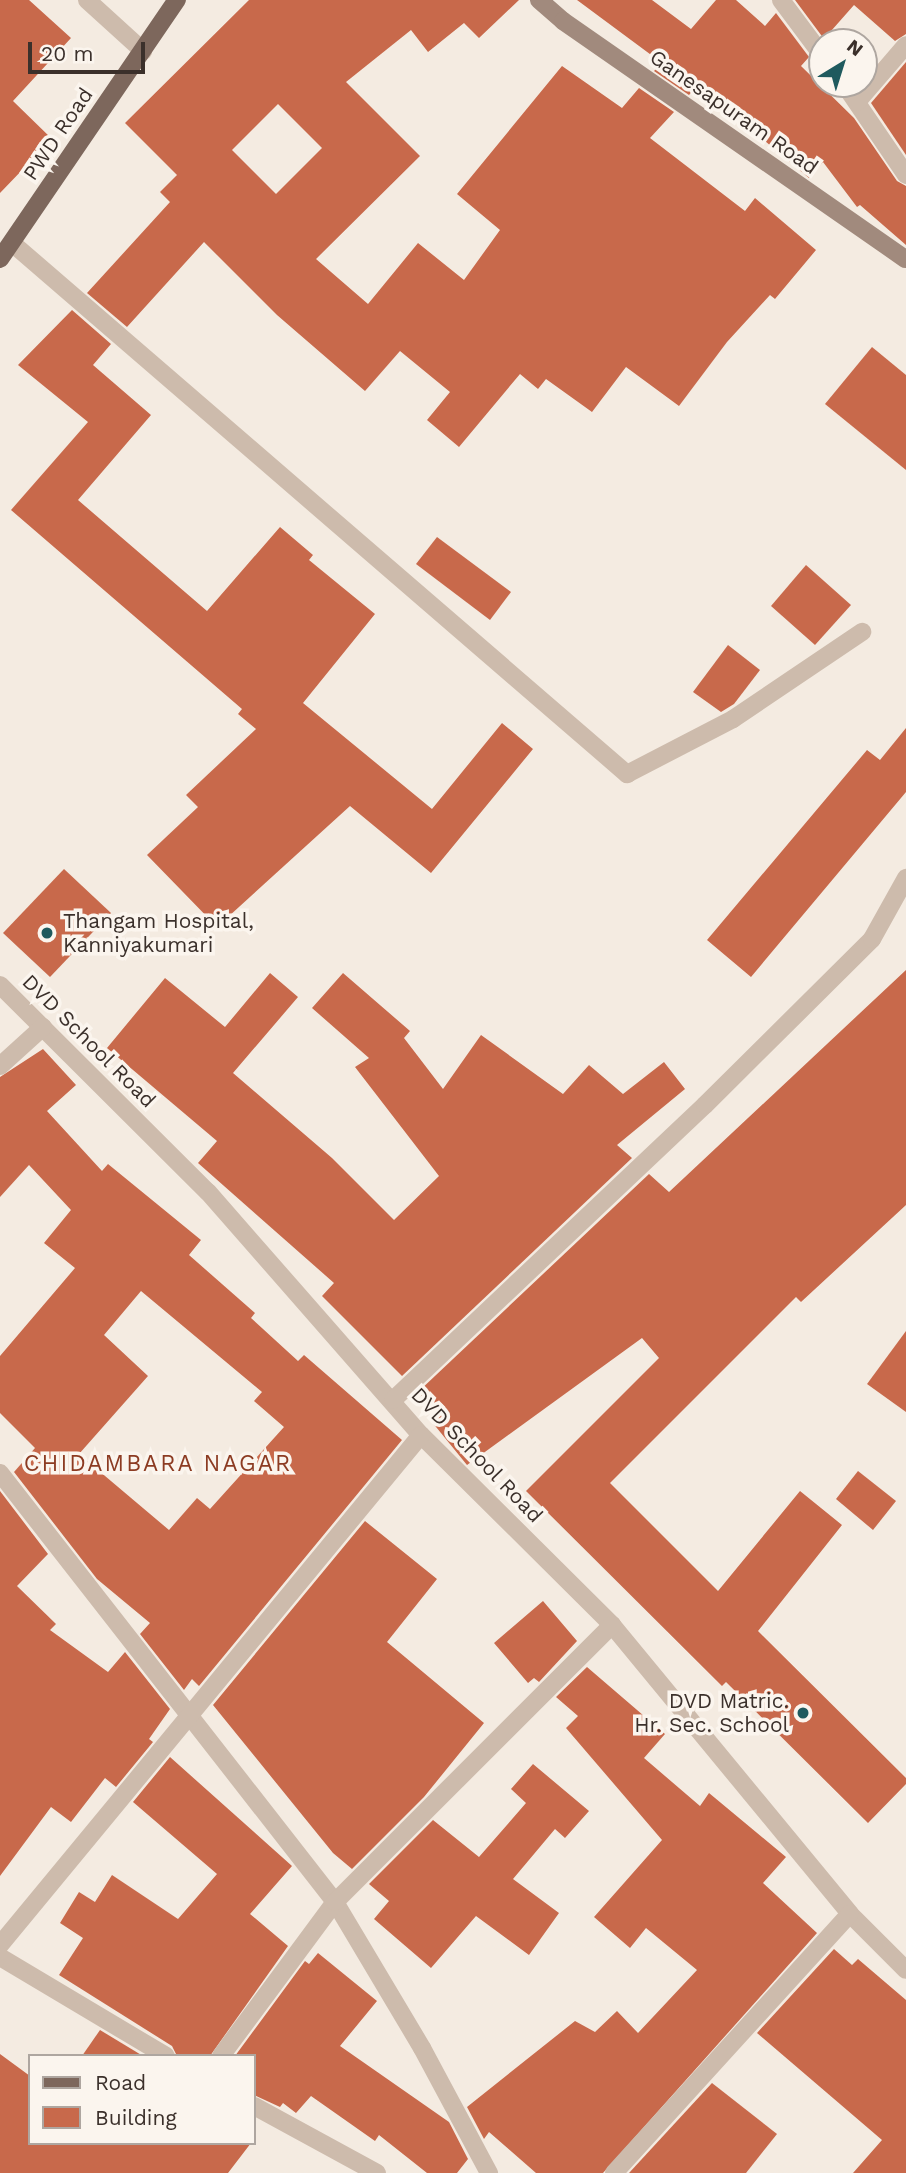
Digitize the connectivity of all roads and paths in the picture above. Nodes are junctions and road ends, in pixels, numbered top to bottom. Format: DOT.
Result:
graph roads {
  1 [pos="87,0"];
  2 [pos="177,0"];
  3 [pos="539,0"];
  4 [pos="781,0"];
  5 [pos="808,36"];
  6 [pos="906,45"];
  7 [pos="143,51"];
  8 [pos="855,98"];
  9 [pos="858,102"];
  10 [pos="906,175"];
  11 [pos="12,243"];
  12 [pos="906,258"];
  13 [pos="0,260"];
  14 [pos="862,632"];
  15 [pos="906,878"];
  16 [pos="0,985"];
  17 [pos="43,1027"];
  18 [pos="0,1066"];
  19 [pos="393,1399"];
  20 [pos="421,1436"];
  21 [pos="0,1473"];
  22 [pos="612,1625"];
  23 [pos="190,1717"];
  24 [pos="335,1902"];
  25 [pos="850,1914"];
  26 [pos="0,1945"];
  27 [pos="0,1957"];
  28 [pos="906,1970"];
  29 [pos="163,2054"];
  30 [pos="222,2054"];
  31 [pos="256,2107"];
  32 [pos="377,2173"];
  33 [pos="489,2173"];
  34 [pos="614,2173"];
  1 -- 7 [label="street"];
  2 -- 7 [label="main road, PWD Road"];
  3 -- 12 [label="street, Ganesapuram Road"];
  4 -- 5 [label="street"];
  6 -- 9 [label="street"];
  7 -- 11 [label="main road, PWD Road"];
  8 -- 9 [label="street"];
  9 -- 10 [label="street"];
  11 -- 13 [label="main road, PWD Road"];
  11 -- 14 [label="street"];
  15 -- 19 [label="street"];
  16 -- 17 [label="street, DVD School Road"];
  17 -- 18 [label="street"];
  17 -- 19 [label="street, DVD School Road"];
  19 -- 20 [label="street, DVD School Road"];
  20 -- 22 [label="street, DVD School Road"];
  20 -- 23 [label="street"];
  21 -- 23 [label="street"];
  22 -- 24 [label="street"];
  22 -- 25 [label="street, DVD School Road"];
  23 -- 24 [label="street"];
  23 -- 26 [label="street"];
  24 -- 30 [label="street"];
  24 -- 33 [label="street"];
  25 -- 28 [label="street, DVD School Road"];
  25 -- 34 [label="street"];
  27 -- 29 [label="street"];
  31 -- 32 [label="street"];
}
